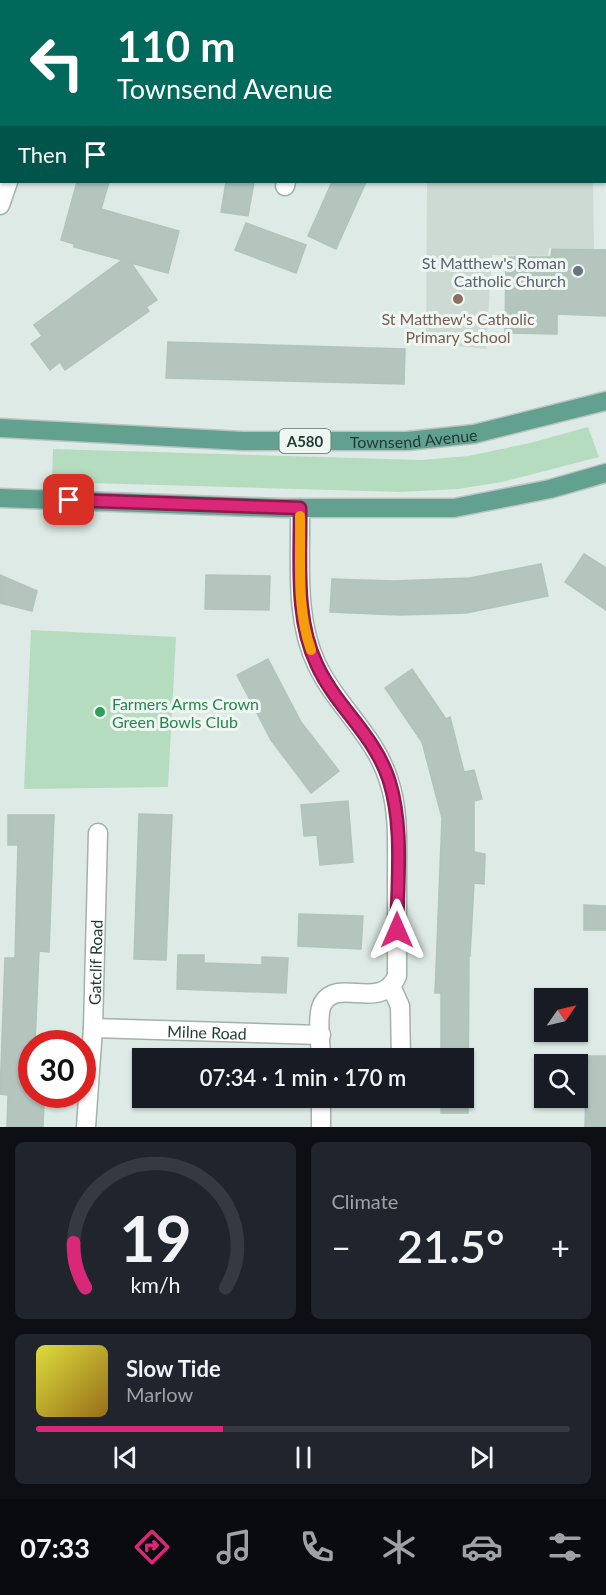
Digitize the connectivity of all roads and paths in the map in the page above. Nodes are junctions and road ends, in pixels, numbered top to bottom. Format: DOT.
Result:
graph roads {
  1 [pos="8,183"];
  2 [pos="0,205"];
  3 [pos="606,400"];
  4 [pos="0,428"];
  5 [pos="606,473"];
  6 [pos="0,498"];
  7 [pos="300,508"];
  8 [pos="98,833"];
  9 [pos="391,986"];
  10 [pos="93,1028"];
  11 [pos="321,1035"];
  12 [pos="321,1048"];
  13 [pos="401,1048"];
  14 [pos="321,1108"];
  15 [pos="86,1127"];
  16 [pos="321,1127"];
  1 -- 2 [label="street"];
  3 -- 4 [label="main road, Townsend Avenue / A580"];
  5 -- 7 [label="main road"];
  6 -- 7 [label="main road"];
  7 -- 9 [label="street"];
  8 -- 10 [label="street, Gatclif Road"];
  9 -- 11 [label="street"];
  9 -- 13 [label="street"];
  10 -- 11 [label="street, Milne Road"];
  10 -- 15 [label="street, Gatclif Road"];
  11 -- 12 [label="street"];
  14 -- 16 [label="street"];
}
